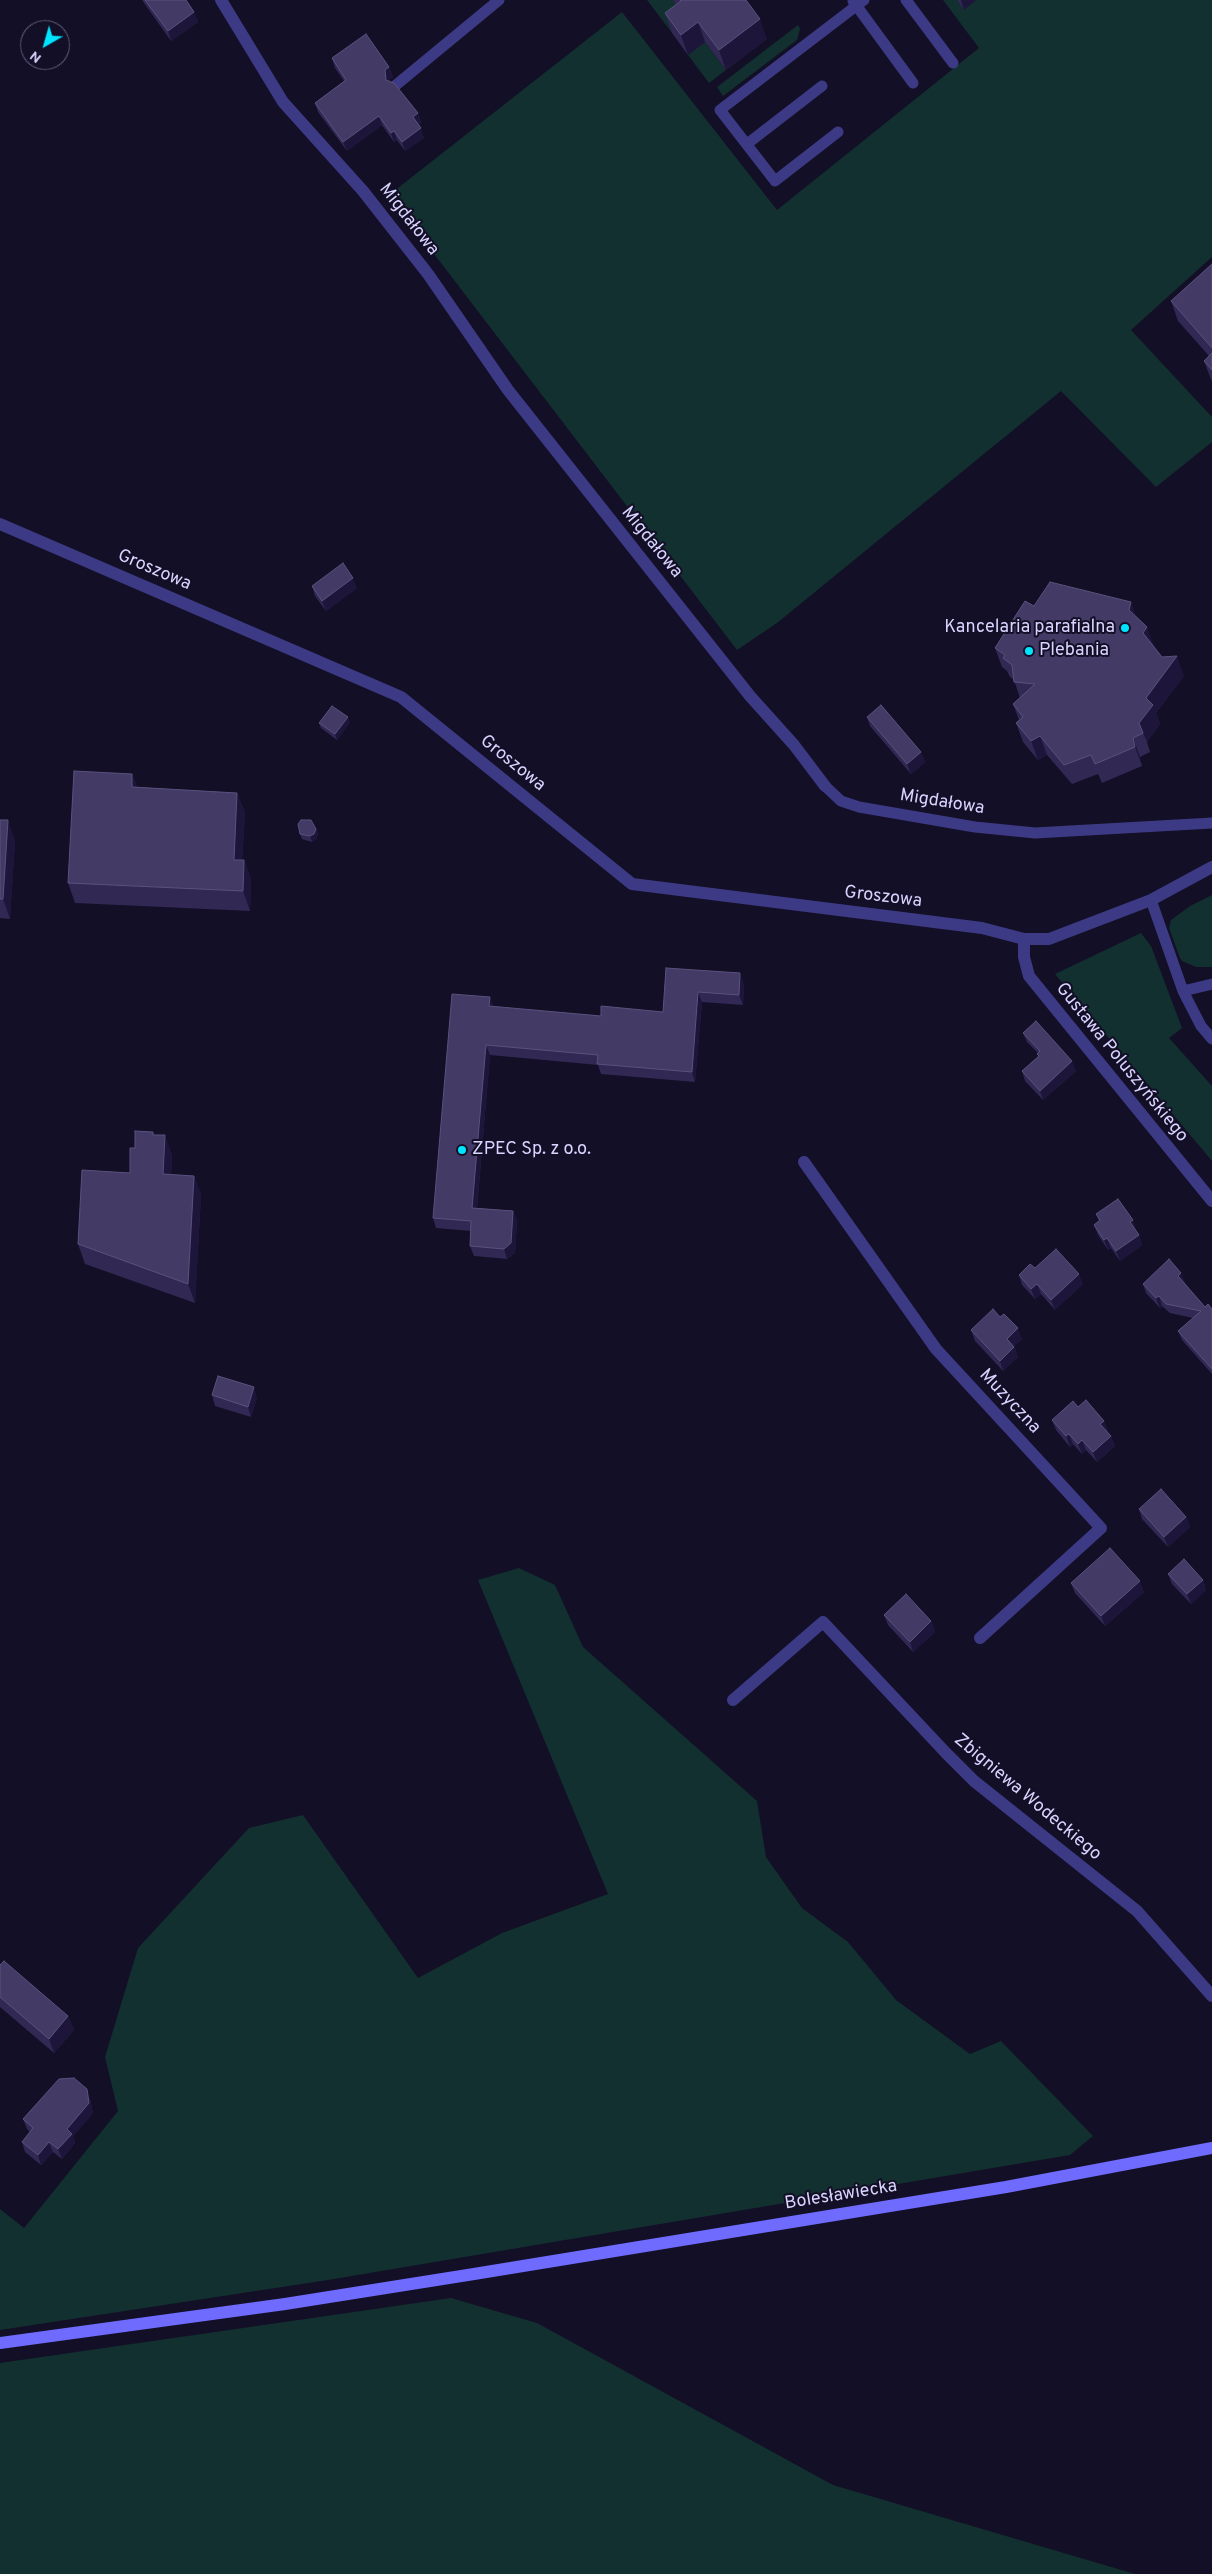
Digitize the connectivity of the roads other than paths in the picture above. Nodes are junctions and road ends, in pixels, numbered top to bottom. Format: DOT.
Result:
graph roads {
  1 [pos="221,0"];
  2 [pos="498,0"];
  3 [pos="906,0"];
  4 [pos="857,2"];
  5 [pos="953,63"];
  6 [pos="913,84"];
  7 [pos="396,85"];
  8 [pos="822,86"];
  9 [pos="838,132"];
  10 [pos="747,144"];
  11 [pos="0,524"];
  12 [pos="825,786"];
  13 [pos="1212,823"];
  14 [pos="1212,867"];
  15 [pos="1151,900"];
  16 [pos="1024,938"];
  17 [pos="1212,984"];
  18 [pos="1183,991"];
  19 [pos="1212,1039"];
  20 [pos="804,1162"];
  21 [pos="1212,1201"];
  22 [pos="980,1638"];
  23 [pos="733,1700"];
  24 [pos="1212,1996"];
  25 [pos="1212,2148"];
  26 [pos="0,2343"];
  1 -- 12 [label="street, Migdałowa"];
  2 -- 7 [label="lane"];
  3 -- 5 [label="lane"];
  4 -- 6 [label="lane"];
  4 -- 10 [label="lane"];
  8 -- 10 [label="lane"];
  9 -- 10 [label="lane"];
  11 -- 16 [label="street, Groszowa"];
  12 -- 13 [label="lane, Migdałowa"];
  14 -- 15 [label="street, Groszowa"];
  15 -- 16 [label="street, Groszowa"];
  15 -- 18 [label="lane"];
  16 -- 21 [label="street, Gustawa Poluszyńskiego"];
  17 -- 18 [label="lane"];
  18 -- 19 [label="lane"];
  20 -- 22 [label="street, Muzyczna"];
  23 -- 24 [label="street, Zbigniewa Wodeckiego"];
  25 -- 26 [label="street, Bolesławiecka"];
}
